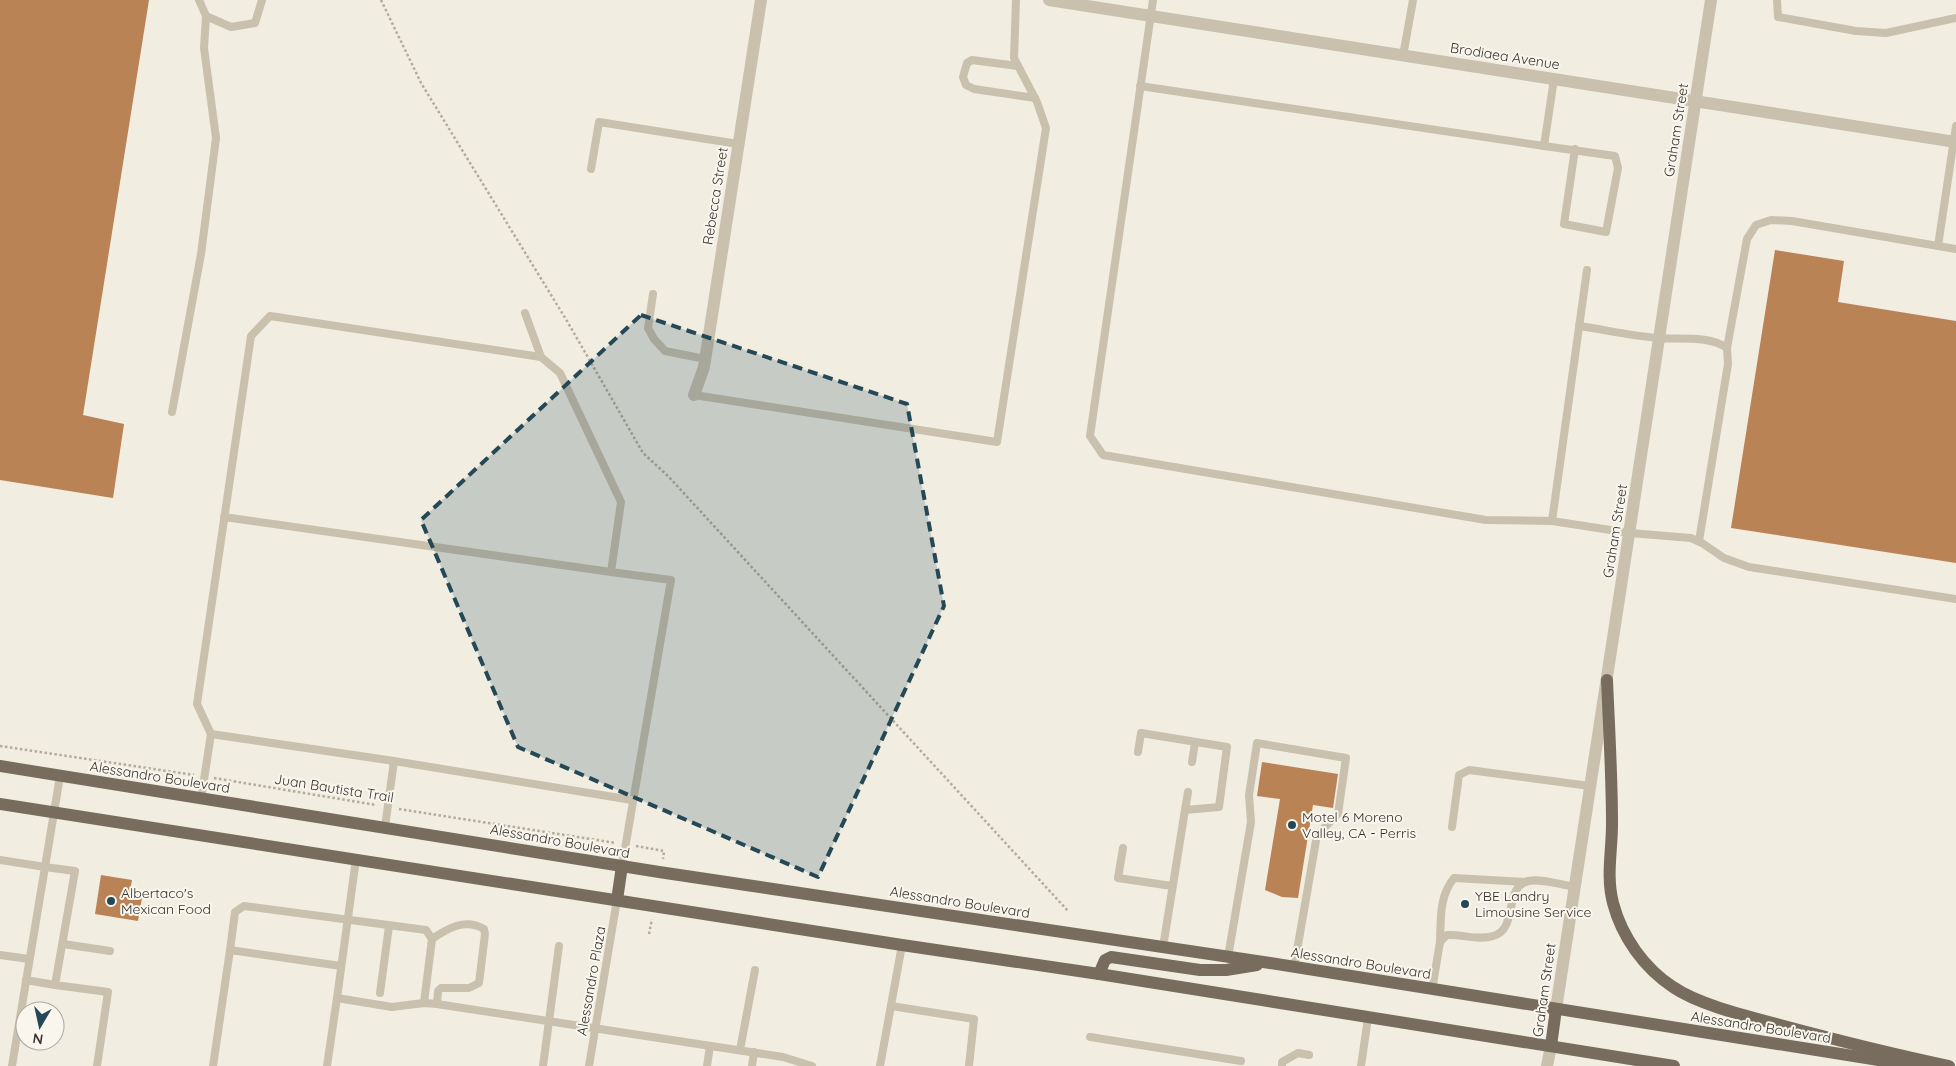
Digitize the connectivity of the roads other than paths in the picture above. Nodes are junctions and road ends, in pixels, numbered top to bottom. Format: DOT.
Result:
graph roads {
  1 [pos="199,0"];
  2 [pos="262,0"];
  3 [pos="761,0"];
  4 [pos="1016,0"];
  5 [pos="1049,0"];
  6 [pos="1153,0"];
  7 [pos="1412,0"];
  8 [pos="1711,0"];
  9 [pos="1777,0"];
  10 [pos="206,16"];
  11 [pos="1150,16"];
  12 [pos="1956,18"];
  13 [pos="1403,56"];
  14 [pos="1018,66"];
  15 [pos="1554,79"];
  16 [pos="1140,86"];
  17 [pos="1035,98"];
  18 [pos="1695,101"];
  19 [pos="1956,126"];
  20 [pos="1955,142"];
  21 [pos="738,144"];
  22 [pos="1544,146"];
  23 [pos="1575,149"];
  24 [pos="591,169"];
  25 [pos="1938,246"];
  26 [pos="1956,249"];
  27 [pos="1587,270"];
  28 [pos="653,294"];
  29 [pos="525,313"];
  30 [pos="1579,326"];
  31 [pos="1659,338"];
  32 [pos="1727,348"];
  33 [pos="542,357"];
  34 [pos="705,359"];
  35 [pos="694,395"];
  36 [pos="172,412"];
  37 [pos="224,517"];
  38 [pos="1552,521"];
  39 [pos="1630,533"];
  40 [pos="1699,542"];
  41 [pos="611,572"];
  42 [pos="1956,599"];
  43 [pos="1607,680"];
  44 [pos="211,734"];
  45 [pos="1195,743"];
  46 [pos="1138,752"];
  47 [pos="394,761"];
  48 [pos="1192,762"];
  49 [pos="0,766"];
  50 [pos="60,776"];
  51 [pos="1590,786"];
  52 [pos="1188,792"];
  53 [pos="201,799"];
  54 [pos="632,800"];
  55 [pos="0,804"];
  56 [pos="1185,810"];
  57 [pos="54,813"];
  58 [pos="385,827"];
  59 [pos="1452,827"];
  60 [pos="1123,848"];
  61 [pos="356,859"];
  62 [pos="0,860"];
  63 [pos="622,866"];
  64 [pos="45,867"];
  65 [pos="1526,882"];
  66 [pos="1172,886"];
  67 [pos="1574,887"];
  68 [pos="617,900"];
  69 [pos="348,920"];
  70 [pos="389,926"];
  71 [pos="432,938"];
  72 [pos="1440,942"];
  73 [pos="63,944"];
  74 [pos="902,945"];
  75 [pos="559,946"];
  76 [pos="1163,948"];
  77 [pos="230,950"];
  78 [pos="110,951"];
  79 [pos="0,955"];
  80 [pos="1228,957"];
  81 [pos="29,959"];
  82 [pos="1270,963"];
  83 [pos="341,966"];
  84 [pos="1294,968"];
  85 [pos="755,970"];
  86 [pos="1099,974"];
  87 [pos="26,980"];
  88 [pos="55,985"];
  89 [pos="1432,990"];
  90 [pos="380,993"];
  91 [pos="337,998"];
  92 [pos="424,1003"];
  93 [pos="437,1004"];
  94 [pos="891,1006"];
  95 [pos="1556,1009"];
  96 [pos="1368,1018"];
  97 [pos="550,1021"];
  98 [pos="595,1028"];
  99 [pos="1090,1037"];
  100 [pos="710,1046"];
  101 [pos="1551,1046"];
  102 [pos="740,1050"];
  103 [pos="754,1052"];
  104 [pos="1309,1055"];
  105 [pos="1241,1061"];
  106 [pos="792,1063"];
  107 [pos="12,1066"];
  108 [pos="97,1066"];
  109 [pos="213,1066"];
  110 [pos="327,1066"];
  111 [pos="543,1066"];
  112 [pos="589,1066"];
  113 [pos="707,1066"];
  114 [pos="752,1066"];
  115 [pos="812,1066"];
  116 [pos="880,1066"];
  117 [pos="969,1066"];
  118 [pos="1282,1066"];
  119 [pos="1361,1066"];
  120 [pos="1548,1066"];
  121 [pos="1674,1066"];
  122 [pos="1916,1066"];
  123 [pos="1949,1066"];
  1 -- 10 [label="lane"];
  2 -- 10 [label="lane"];
  3 -- 21 [label="street, Rebecca Street"];
  4 -- 14 [label="lane"];
  5 -- 11 [label="street, Brodiaea Avenue"];
  6 -- 11 [label="lane"];
  7 -- 13 [label="lane"];
  8 -- 18 [label="street, Graham Street"];
  9 -- 12 [label="lane"];
  10 -- 36 [label="lane"];
  11 -- 13 [label="street, Brodiaea Avenue"];
  11 -- 16 [label="lane"];
  13 -- 15 [label="street, Brodiaea Avenue"];
  14 -- 17 [label="lane"];
  14 -- 17 [label="lane"];
  15 -- 18 [label="street, Brodiaea Avenue"];
  15 -- 22 [label="lane"];
  16 -- 22 [label="lane"];
  16 -- 38 [label="lane"];
  17 -- 35 [label="lane"];
  18 -- 20 [label="street, Brodiaea Avenue"];
  18 -- 31 [label="street, Graham Street"];
  19 -- 20 [label="lane"];
  20 -- 25 [label="lane"];
  21 -- 24 [label="lane"];
  21 -- 34 [label="street, Rebecca Street"];
  22 -- 23 [label="lane"];
  23 -- 23 [label="lane"];
  25 -- 26 [label="lane"];
  25 -- 32 [label="lane"];
  27 -- 30 [label="lane"];
  28 -- 34 [label="lane"];
  29 -- 33 [label="lane"];
  30 -- 31 [label="lane"];
  30 -- 38 [label="lane"];
  31 -- 32 [label="lane"];
  31 -- 39 [label="street, Graham Street"];
  32 -- 40 [label="lane"];
  33 -- 37 [label="lane"];
  33 -- 41 [label="lane"];
  34 -- 35 [label="street, Rebecca Street"];
  37 -- 41 [label="lane"];
  37 -- 44 [label="lane"];
  38 -- 39 [label="lane"];
  39 -- 40 [label="lane"];
  39 -- 43 [label="street, Graham Street"];
  40 -- 42 [label="lane"];
  41 -- 54 [label="lane"];
  43 -- 51 [label="street, Graham Street"];
  43 -- 123 [label="main road"];
  44 -- 47 [label="lane"];
  44 -- 53 [label="lane"];
  45 -- 46 [label="lane"];
  45 -- 48 [label="lane"];
  45 -- 56 [label="lane"];
  47 -- 54 [label="lane"];
  47 -- 58 [label="lane"];
  49 -- 50 [label="main road, Alessandro Boulevard"];
  50 -- 53 [label="main road, Alessandro Boulevard"];
  50 -- 57 [label="lane"];
  51 -- 59 [label="lane"];
  51 -- 67 [label="street, Graham Street"];
  52 -- 56 [label="lane"];
  53 -- 58 [label="main road, Alessandro Boulevard"];
  54 -- 63 [label="lane"];
  55 -- 57 [label="main road"];
  56 -- 66 [label="lane"];
  57 -- 61 [label="main road"];
  57 -- 64 [label="lane"];
  58 -- 63 [label="main road, Alessandro Boulevard"];
  60 -- 66 [label="lane"];
  61 -- 68 [label="main road"];
  61 -- 69 [label="lane"];
  62 -- 64 [label="lane"];
  63 -- 68 [label="main road"];
  63 -- 76 [label="main road, Alessandro Boulevard"];
  64 -- 73 [label="lane"];
  64 -- 81 [label="lane"];
  65 -- 67 [label="lane"];
  65 -- 72 [label="lane"];
  65 -- 72 [label="lane"];
  66 -- 76 [label="lane"];
  67 -- 95 [label="street, Graham Street"];
  68 -- 74 [label="main road"];
  68 -- 98 [label="lane, Alessandro Plaza"];
  69 -- 70 [label="lane"];
  69 -- 77 [label="lane"];
  69 -- 83 [label="lane"];
  70 -- 71 [label="lane"];
  70 -- 90 [label="lane"];
  71 -- 92 [label="lane"];
  71 -- 93 [label="lane"];
  72 -- 89 [label="lane"];
  73 -- 78 [label="lane"];
  73 -- 88 [label="lane"];
  74 -- 86 [label="main road"];
  74 -- 94 [label="lane"];
  75 -- 97 [label="lane"];
  76 -- 80 [label="main road, Alessandro Boulevard"];
  77 -- 83 [label="lane"];
  77 -- 109 [label="lane"];
  79 -- 81 [label="lane"];
  80 -- 82 [label="main road, Alessandro Boulevard"];
  80 -- 84 [label="lane"];
  81 -- 87 [label="lane"];
  82 -- 84 [label="main road, Alessandro Boulevard"];
  82 -- 86 [label="main road"];
  83 -- 91 [label="lane"];
  84 -- 89 [label="main road, Alessandro Boulevard"];
  85 -- 102 [label="lane"];
  86 -- 96 [label="main road"];
  87 -- 88 [label="lane"];
  87 -- 107 [label="lane"];
  88 -- 108 [label="lane"];
  89 -- 95 [label="main road, Alessandro Boulevard"];
  91 -- 92 [label="lane"];
  91 -- 110 [label="lane"];
  92 -- 93 [label="lane"];
  93 -- 97 [label="lane"];
  94 -- 116 [label="lane"];
  94 -- 117 [label="lane"];
  95 -- 101 [label="main road, Graham Street"];
  95 -- 122 [label="main road, Alessandro Boulevard"];
  96 -- 101 [label="main road"];
  96 -- 119 [label="lane"];
  97 -- 98 [label="lane"];
  97 -- 111 [label="lane"];
  98 -- 100 [label="lane"];
  98 -- 112 [label="lane, Alessandro Plaza"];
  99 -- 105 [label="lane"];
  100 -- 102 [label="lane"];
  100 -- 113 [label="lane"];
  101 -- 120 [label="street, Graham Street"];
  101 -- 121 [label="main road"];
  102 -- 103 [label="lane"];
  103 -- 106 [label="lane"];
  103 -- 114 [label="lane"];
  104 -- 118 [label="lane"];
  106 -- 115 [label="lane"];
}
